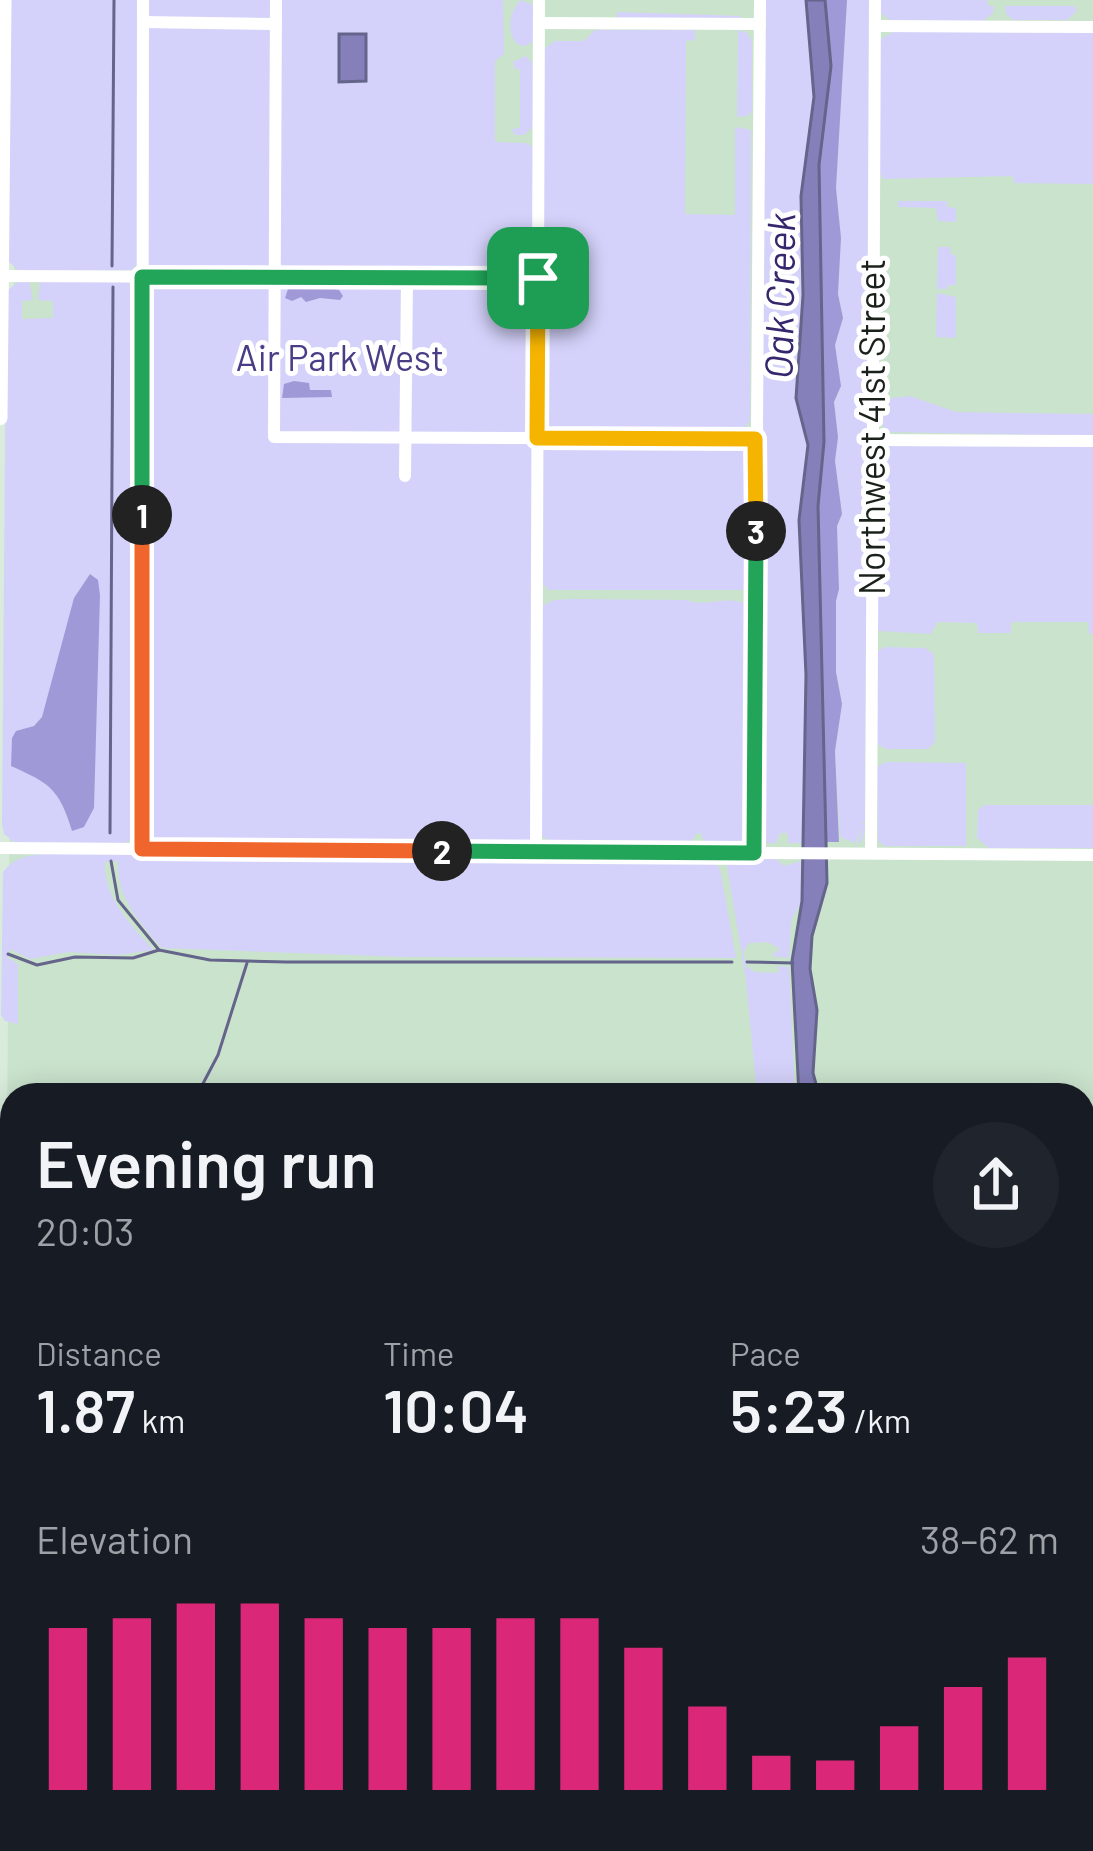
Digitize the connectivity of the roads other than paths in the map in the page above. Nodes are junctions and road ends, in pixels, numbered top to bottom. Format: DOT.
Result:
graph roads {
  1 [pos="4,0"];
  2 [pos="143,0"];
  3 [pos="276,0"];
  4 [pos="538,0"];
  5 [pos="760,0"];
  6 [pos="875,0"];
  7 [pos="143,22"];
  8 [pos="539,22"];
  9 [pos="276,24"];
  10 [pos="760,24"];
  11 [pos="875,26"];
  12 [pos="1093,27"];
  13 [pos="1,142"];
  14 [pos="1,276"];
  15 [pos="142,277"];
  16 [pos="275,277"];
  17 [pos="407,278"];
  18 [pos="538,278"];
  19 [pos="0,418"];
  20 [pos="405,438"];
  21 [pos="537,438"];
  22 [pos="755,439"];
  23 [pos="871,440"];
  24 [pos="1093,441"];
  25 [pos="405,476"];
  26 [pos="0,848"];
  27 [pos="142,849"];
  28 [pos="536,851"];
  29 [pos="754,853"];
  30 [pos="871,854"];
  31 [pos="1093,855"];
  1 -- 13 [label="main road"];
  2 -- 7 [label="street"];
  3 -- 9 [label="street"];
  4 -- 8 [label="street"];
  5 -- 10 [label="street"];
  6 -- 11 [label="street, Northwest 41st Street"];
  7 -- 9 [label="street"];
  7 -- 15 [label="street"];
  8 -- 10 [label="street"];
  8 -- 18 [label="street"];
  9 -- 16 [label="street"];
  10 -- 22 [label="street"];
  11 -- 12 [label="street"];
  11 -- 23 [label="street, Northwest 41st Street"];
  13 -- 14 [label="main road"];
  14 -- 15 [label="street"];
  14 -- 19 [label="main road"];
  15 -- 16 [label="street"];
  15 -- 27 [label="street"];
  16 -- 17 [label="street"];
  16 -- 20 [label="street"];
  17 -- 18 [label="street"];
  17 -- 20 [label="street"];
  18 -- 21 [label="street"];
  20 -- 21 [label="street"];
  20 -- 25 [label="street"];
  21 -- 22 [label="street"];
  21 -- 28 [label="street"];
  22 -- 29 [label="street"];
  23 -- 24 [label="street"];
  23 -- 30 [label="street, Northwest 41st Street"];
  26 -- 27 [label="street"];
  27 -- 28 [label="street"];
  28 -- 29 [label="street"];
  29 -- 30 [label="street"];
  30 -- 31 [label="street"];
}
